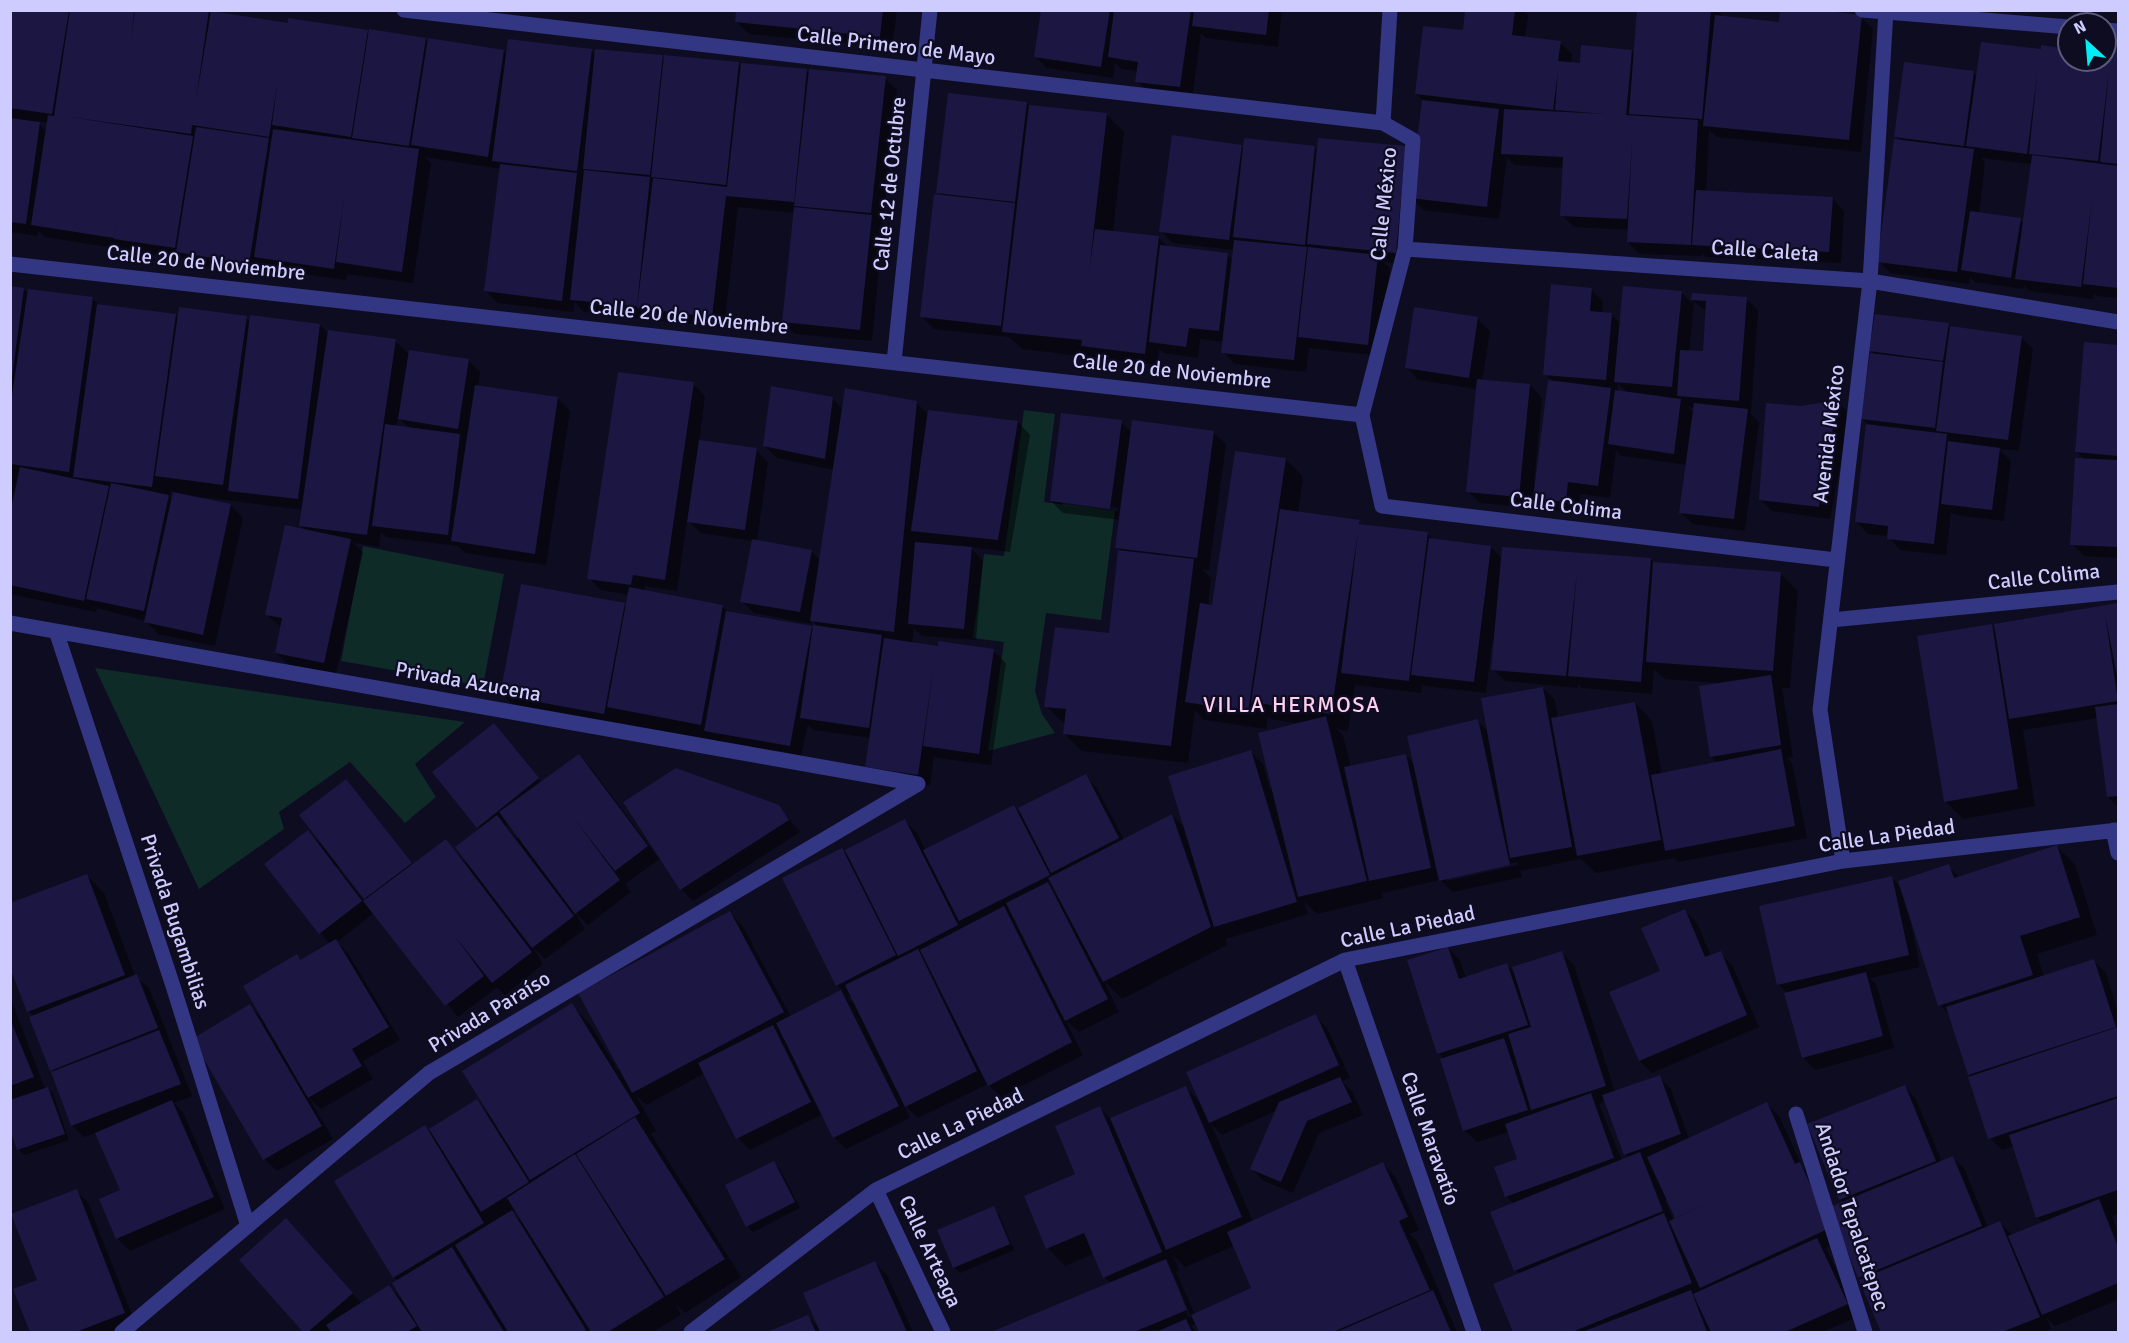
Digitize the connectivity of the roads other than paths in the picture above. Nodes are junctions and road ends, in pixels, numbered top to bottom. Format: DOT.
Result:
graph roads {
  1 [pos="404,10"];
  2 [pos="930,10"];
  3 [pos="1390,10"];
  4 [pos="1862,10"];
  5 [pos="1886,12"];
  6 [pos="2057,26"];
  7 [pos="923,72"];
  8 [pos="1383,123"];
  9 [pos="1406,249"];
  10 [pos="10,264"];
  11 [pos="1870,281"];
  12 [pos="2118,322"];
  13 [pos="894,362"];
  14 [pos="1362,415"];
  15 [pos="1836,560"];
  16 [pos="2118,592"];
  17 [pos="1831,620"];
  18 [pos="10,623"];
  19 [pos="56,631"];
  20 [pos="918,784"];
  21 [pos="2116,830"];
  22 [pos="2118,853"];
  23 [pos="1843,861"];
  24 [pos="1345,960"];
  25 [pos="1796,1114"];
  26 [pos="876,1190"];
  27 [pos="248,1226"];
  28 [pos="122,1332"];
  29 [pos="691,1332"];
  30 [pos="943,1332"];
  31 [pos="1474,1332"];
  32 [pos="1866,1332"];
  1 -- 7 [label="street, Calle Primero de Mayo"];
  2 -- 7 [label="street, Calle 12 de Octubre"];
  3 -- 8 [label="street, Calle México"];
  4 -- 5 [label="street"];
  5 -- 6 [label="street"];
  5 -- 11 [label="street, Avenida México"];
  7 -- 8 [label="street, Calle Primero de Mayo"];
  7 -- 13 [label="street, Calle 12 de Octubre"];
  8 -- 9 [label="street, Calle México"];
  9 -- 11 [label="street, Calle Caleta"];
  9 -- 14 [label="street, Calle México"];
  10 -- 13 [label="street, Calle 20 de Noviembre"];
  11 -- 12 [label="street, Calle Caleta"];
  11 -- 15 [label="street, Avenida México"];
  13 -- 14 [label="street, Calle 20 de Noviembre"];
  14 -- 15 [label="street, Calle Colima"];
  15 -- 17 [label="street, Avenida México"];
  16 -- 17 [label="street, Calle Colima"];
  17 -- 23 [label="street, Avenida México"];
  18 -- 19 [label="street, Privada Azucena"];
  19 -- 20 [label="street, Privada Azucena"];
  19 -- 27 [label="street, Privada Bugambilias"];
  20 -- 27 [label="street, Privada Paraíso"];
  21 -- 22 [label="street"];
  21 -- 23 [label="street, Calle La Piedad"];
  23 -- 24 [label="street, Calle La Piedad"];
  24 -- 26 [label="street, Calle La Piedad"];
  24 -- 31 [label="street, Calle Maravatío"];
  25 -- 32 [label="street, Andador Tepalcatepec"];
  26 -- 29 [label="street, Calle La Piedad"];
  26 -- 30 [label="street, Calle Arteaga"];
  27 -- 28 [label="street, Privada Paraíso"];
}
